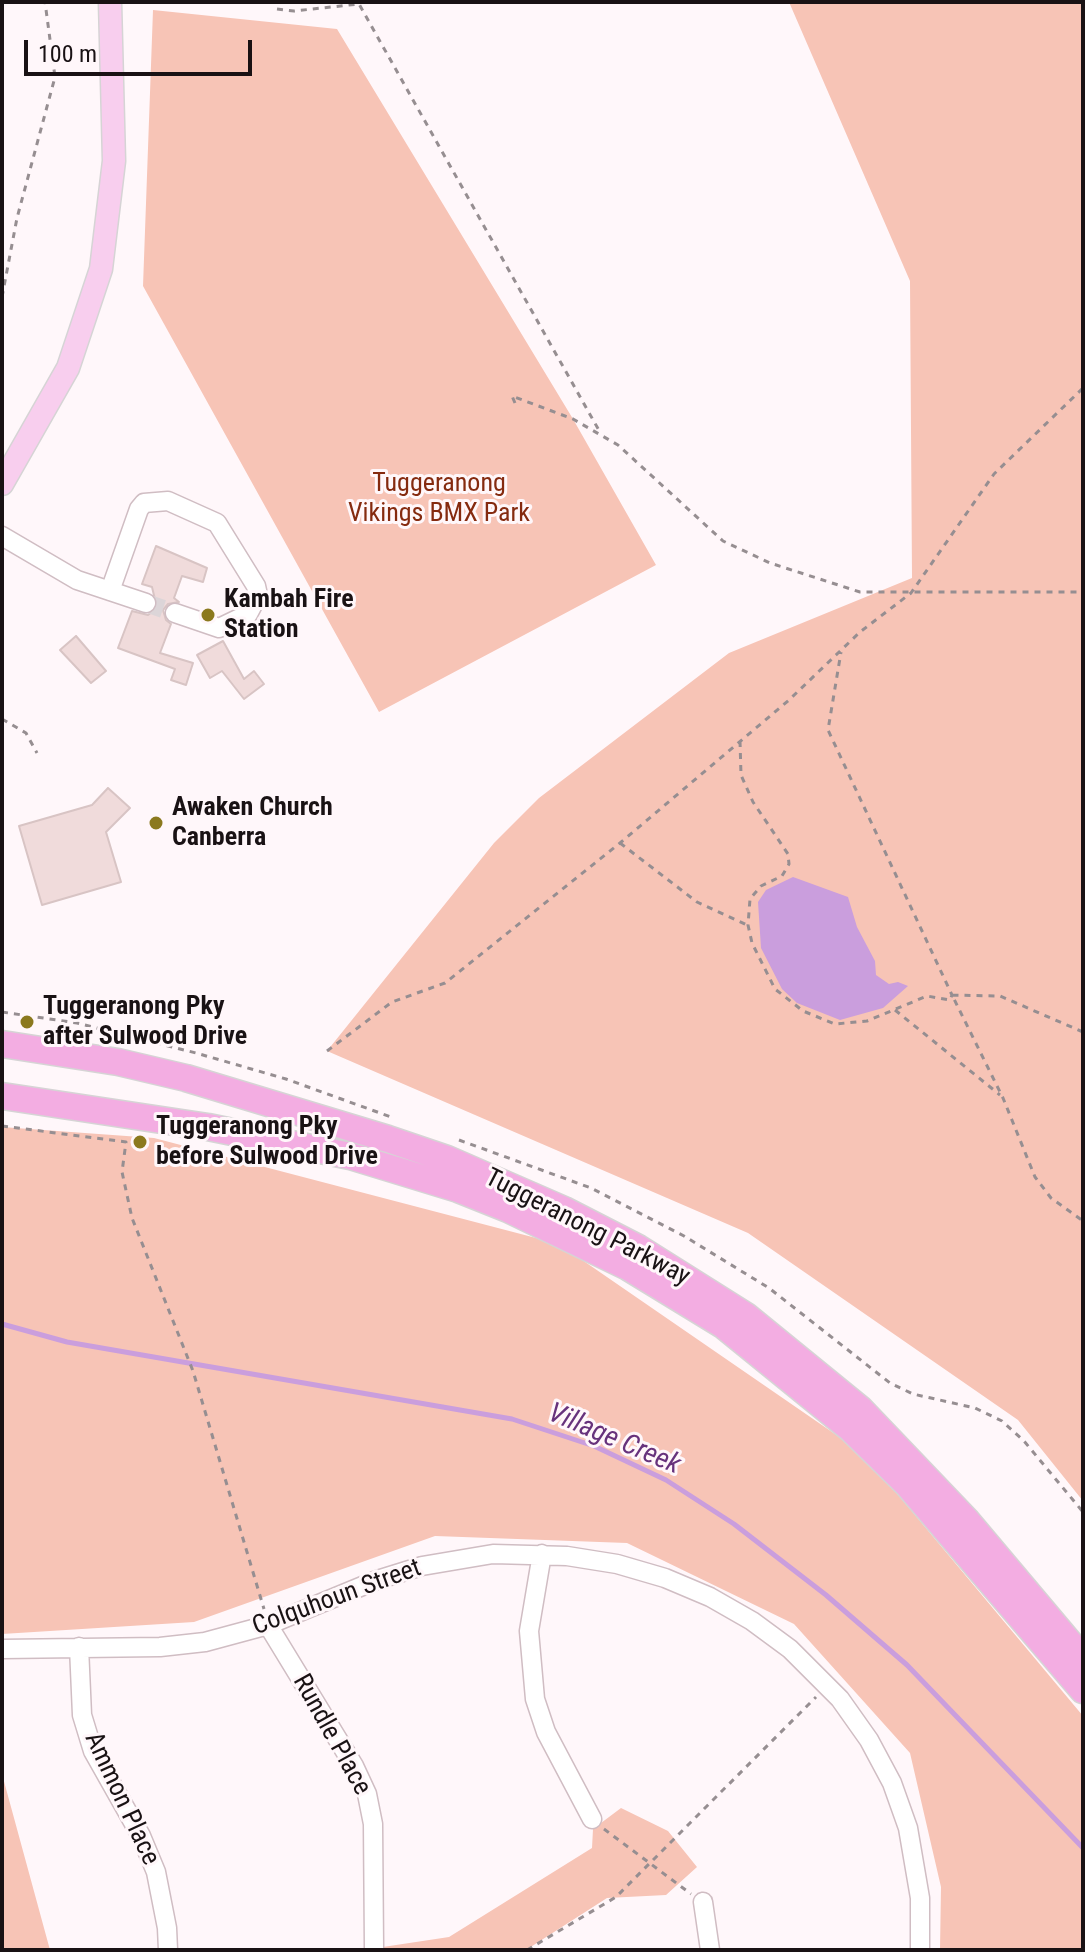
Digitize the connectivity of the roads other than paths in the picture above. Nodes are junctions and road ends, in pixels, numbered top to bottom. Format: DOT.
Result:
graph roads {
  1 [pos="110,2"];
  2 [pos="2,484"];
  3 [pos="2,536"];
  4 [pos="110,591"];
  5 [pos="146,603"];
  6 [pos="175,613"];
  7 [pos="2,1044"];
  8 [pos="2,1096"];
  9 [pos="542,1554"];
  10 [pos="268,1625"];
  11 [pos="79,1647"];
  12 [pos="2,1649"];
  13 [pos="1083,1659"];
  14 [pos="1083,1690"];
  15 [pos="592,1819"];
  16 [pos="703,1902"];
  17 [pos="374,1948"];
  18 [pos="168,1950"];
  19 [pos="710,1950"];
  20 [pos="920,1950"];
  1 -- 2 [label="main road"];
  3 -- 4 [label="street"];
  4 -- 5 [label="street"];
  4 -- 6 [label="street"];
  7 -- 13 [label="highway, Tuggeranong Parkway"];
  8 -- 14 [label="highway, Tuggeranong Parkway"];
  9 -- 10 [label="street, Colquhoun Street"];
  9 -- 15 [label="street"];
  9 -- 20 [label="street, Colquhoun Street"];
  10 -- 11 [label="street, Colquhoun Street"];
  10 -- 17 [label="street, Rundle Place"];
  11 -- 12 [label="street, Colquhoun Street"];
  11 -- 18 [label="street, Ammon Place"];
  16 -- 19 [label="street"];
}
